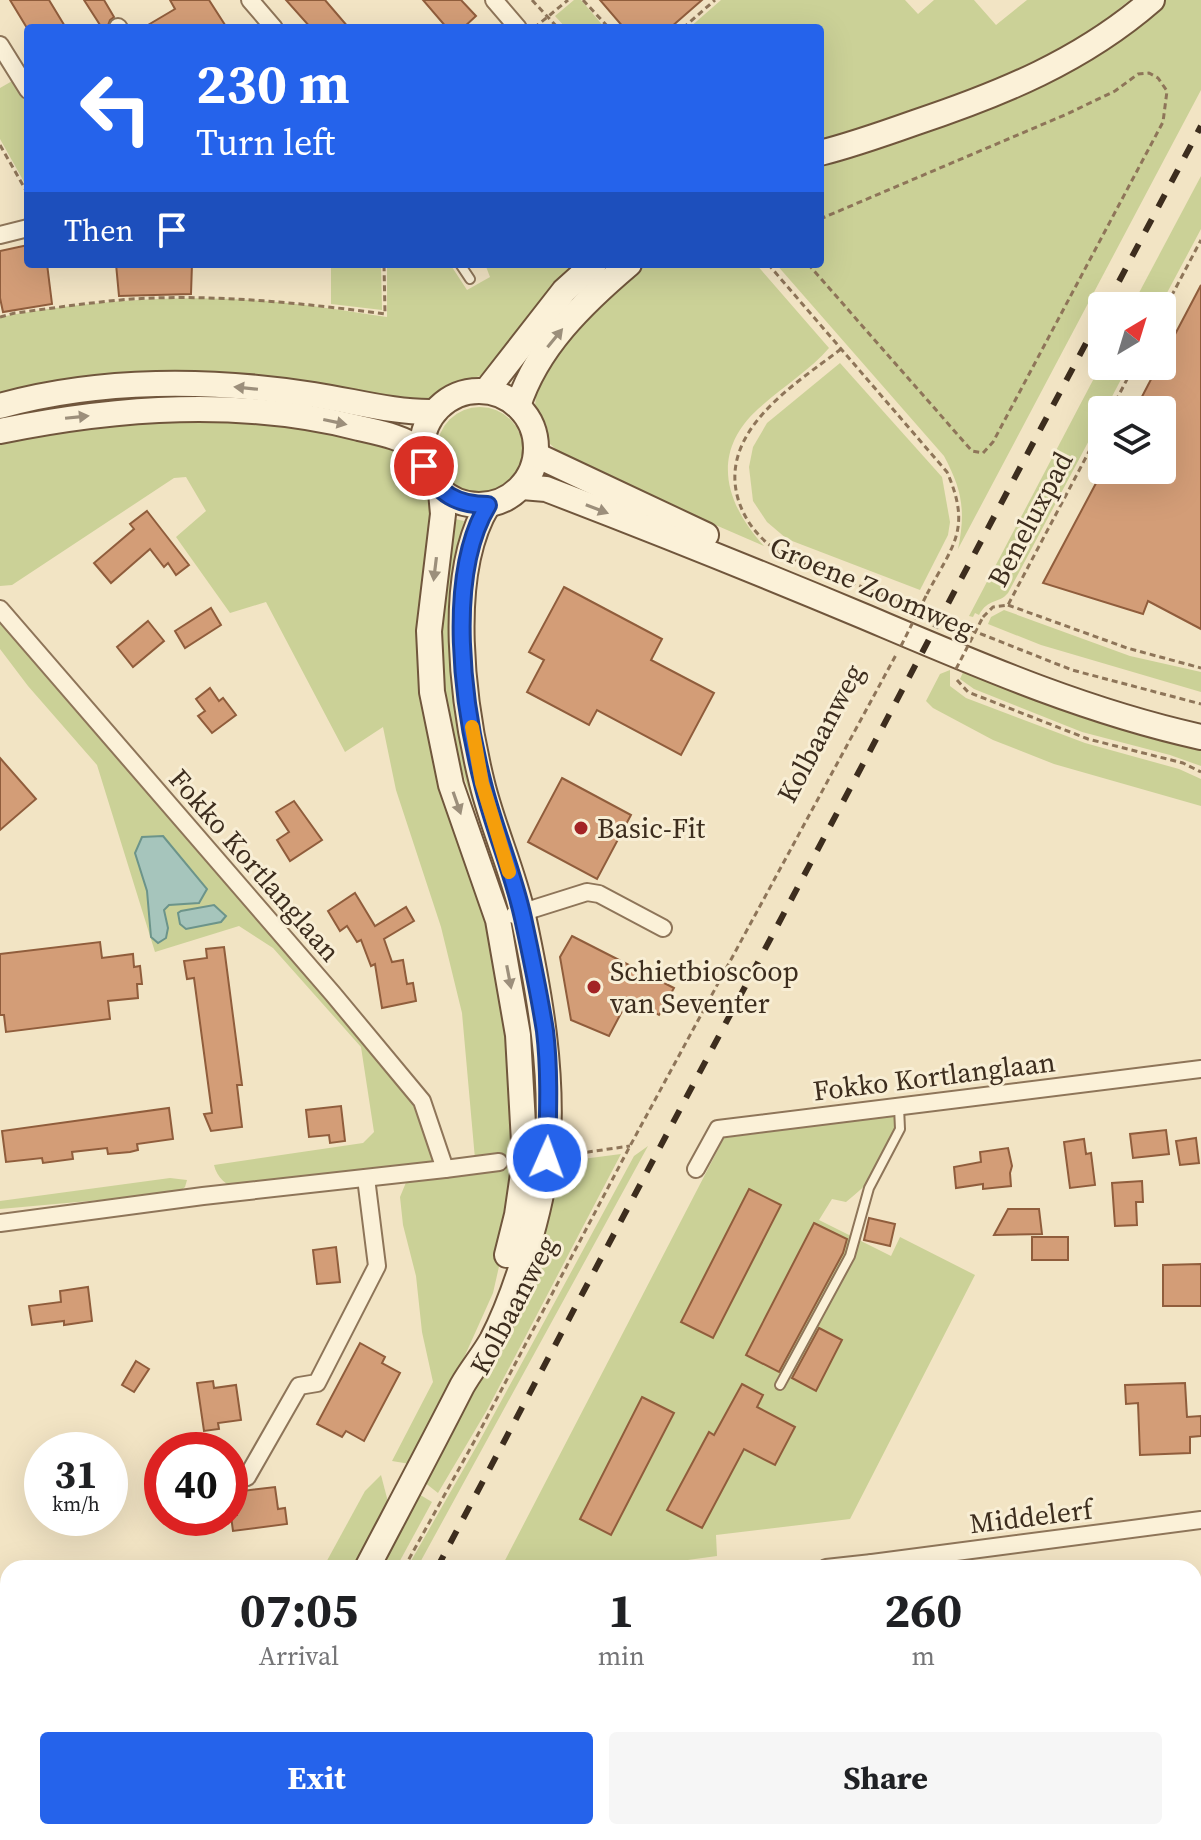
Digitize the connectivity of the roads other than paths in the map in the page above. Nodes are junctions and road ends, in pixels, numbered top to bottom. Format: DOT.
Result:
graph roads {
  1 [pos="250,0"];
  2 [pos="494,0"];
  3 [pos="1152,0"];
  4 [pos="271,24"];
  5 [pos="515,24"];
  6 [pos="0,45"];
  7 [pos="24,84"];
  8 [pos="826,152"];
  9 [pos="24,229"];
  10 [pos="0,235"];
  11 [pos="463,268"];
  12 [pos="590,268"];
  13 [pos="625,268"];
  14 [pos="470,279"];
  15 [pos="486,391"];
  16 [pos="0,406"];
  17 [pos="518,406"];
  18 [pos="434,412"];
  19 [pos="0,431"];
  20 [pos="422,451"];
  21 [pos="536,455"];
  22 [pos="522,487"];
  23 [pos="441,492"];
  24 [pos="488,505"];
  25 [pos="0,609"];
  26 [pos="1201,724"];
  27 [pos="1201,737"];
  28 [pos="522,913"];
  29 [pos="498,920"];
  30 [pos="663,928"];
  31 [pos="1201,1069"];
  32 [pos="899,1107"];
  33 [pos="499,1162"];
  34 [pos="445,1169"];
  35 [pos="696,1169"];
  36 [pos="366,1178"];
  37 [pos="0,1223"];
  38 [pos="469,1373"];
  39 [pos="780,1385"];
  40 [pos="248,1475"];
  41 [pos="1201,1520"];
  42 [pos="371,1560"];
  43 [pos="909,1560"];
  1 -- 4 [label="street"];
  2 -- 5 [label="street"];
  3 -- 8 [label="street"];
  6 -- 7 [label="street"];
  9 -- 10 [label="street"];
  11 -- 14 [label="lane"];
  12 -- 15 [label="street"];
  17 -- 13 [label="street, one-way"];
  15 -- 17 [label="street"];
  15 -- 18 [label="street"];
  18 -- 16 [label="street, one-way"];
  17 -- 21 [label="street"];
  18 -- 20 [label="street"];
  19 -- 20 [label="street, one-way"];
  20 -- 23 [label="street"];
  21 -- 22 [label="street"];
  21 -- 26 [label="street, Groene Zoomweg"];
  22 -- 24 [label="street"];
  22 -- 27 [label="street, Groene Zoomweg, one-way"];
  23 -- 24 [label="street"];
  23 -- 29 [label="street, Kolbaanweg, one-way"];
  24 -- 28 [label="street, Kolbaanweg"];
  25 -- 34 [label="street, Fokko Kortlanglaan"];
  28 -- 29 [label="street"];
  28 -- 30 [label="street"];
  28 -- 38 [label="street, Kolbaanweg"];
  29 -- 38 [label="street, Kolbaanweg, one-way"];
  31 -- 32 [label="street, Fokko Kortlanglaan"];
  32 -- 35 [label="street, Fokko Kortlanglaan"];
  32 -- 39 [label="lane"];
  33 -- 34 [label="street"];
  34 -- 36 [label="street"];
  36 -- 37 [label="street"];
  36 -- 40 [label="street"];
  38 -- 42 [label="street, Kolbaanweg"];
  41 -- 43 [label="street, Middelerf"];
}
